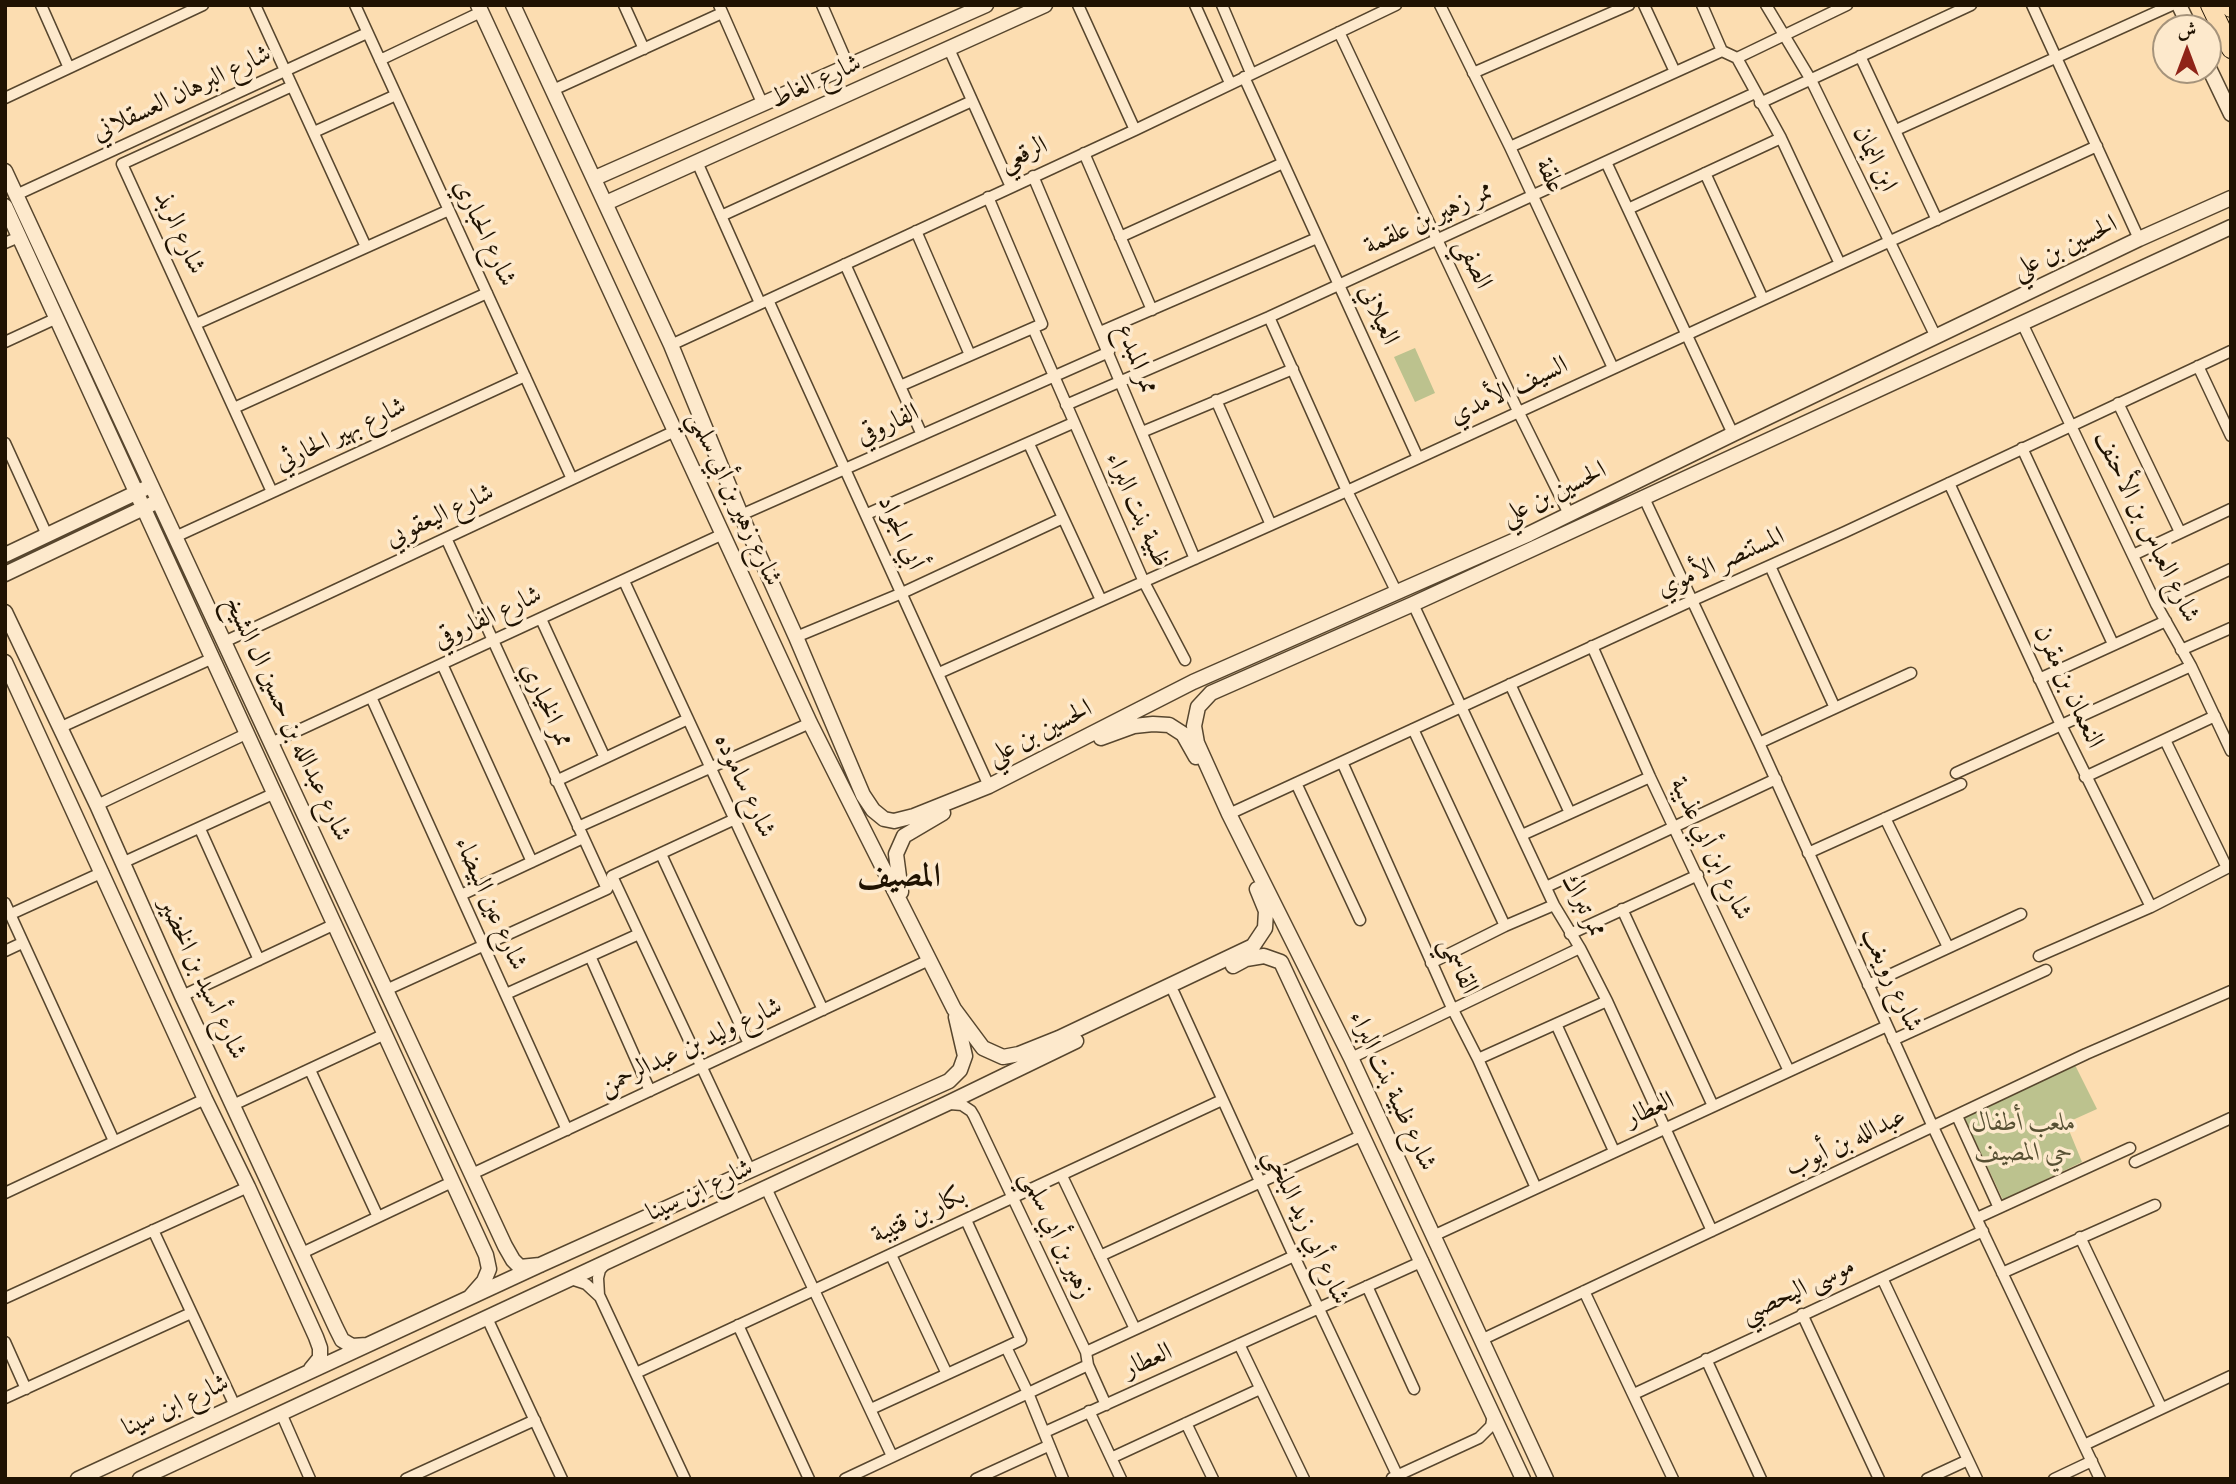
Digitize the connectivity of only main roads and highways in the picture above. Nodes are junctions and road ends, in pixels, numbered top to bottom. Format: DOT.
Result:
graph roads {
  1 [pos="2210,5"];
  2 [pos="2231,49"];
  1 -- 2 [label="main road"];
}
